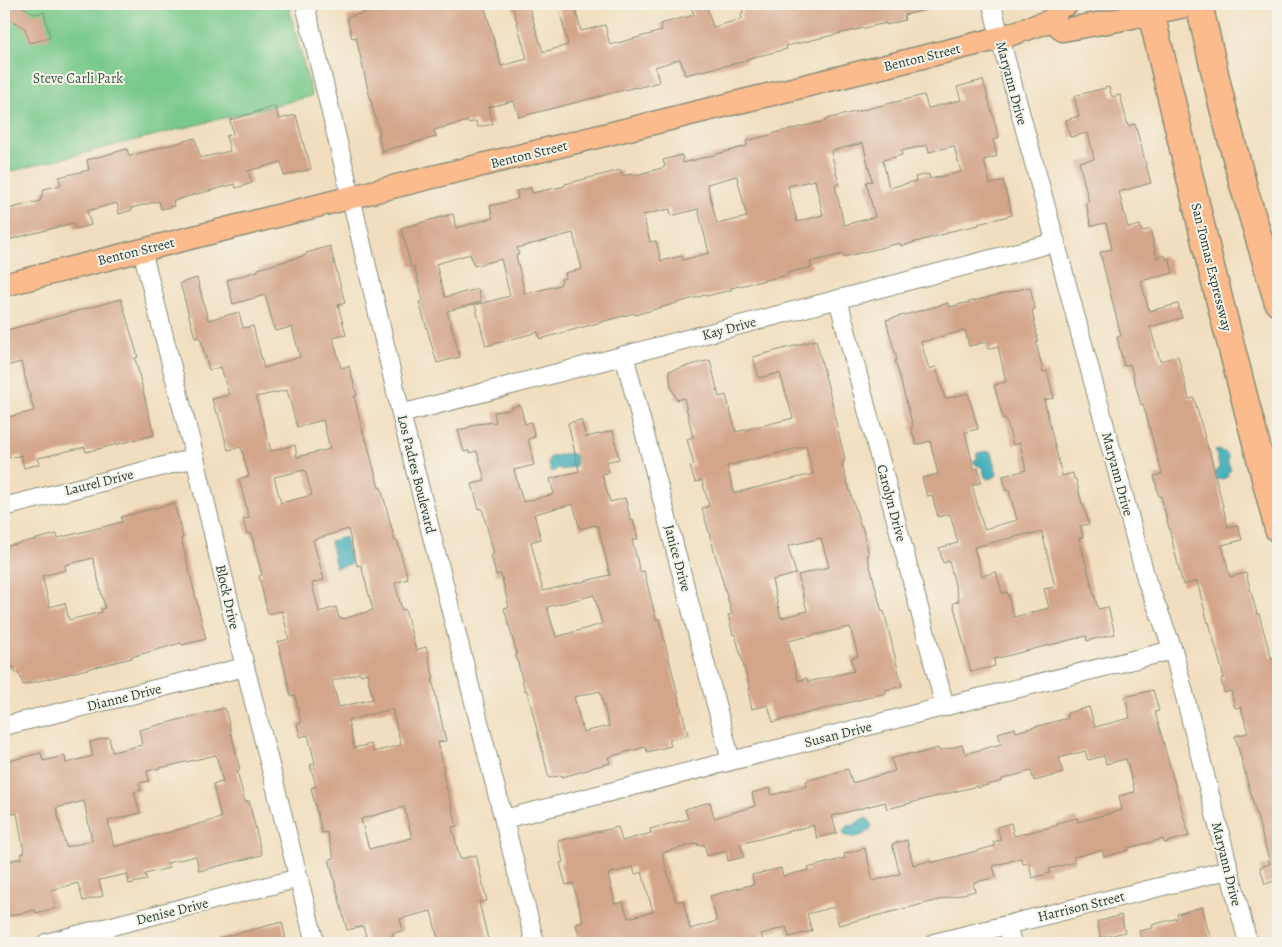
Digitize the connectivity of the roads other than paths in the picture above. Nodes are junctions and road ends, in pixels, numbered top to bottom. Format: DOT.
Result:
graph roads {
  1 [pos="305,4"];
  2 [pos="992,4"];
  3 [pos="1196,4"];
  4 [pos="1199,4"];
  5 [pos="1150,8"];
  6 [pos="1060,12"];
  7 [pos="1000,38"];
  8 [pos="352,198"];
  9 [pos="1056,242"];
  10 [pos="142,250"];
  11 [pos="4,285"];
  12 [pos="838,299"];
  13 [pos="1278,303"];
  14 [pos="624,355"];
  15 [pos="401,414"];
  16 [pos="195,458"];
  17 [pos="4,506"];
  18 [pos="1278,529"];
  19 [pos="1173,650"];
  20 [pos="245,667"];
  21 [pos="945,707"];
  22 [pos="4,726"];
  23 [pos="732,761"];
  24 [pos="504,819"];
  25 [pos="1228,870"];
  26 [pos="299,878"];
  27 [pos="1007,925"];
  28 [pos="46,943"];
  29 [pos="315,943"];
  30 [pos="535,943"];
  31 [pos="934,943"];
  32 [pos="1012,943"];
  33 [pos="1248,943"];
  1 -- 8 [label="street, Los Padres Boulevard"];
  2 -- 7 [label="street, Maryann Drive"];
  3 -- 5 [label="main road, Benton Street"];
  4 -- 13 [label="highway"];
  5 -- 6 [label="main road, Benton Street"];
  5 -- 18 [label="highway, San Tomas Expressway"];
  6 -- 7 [label="main road, Benton Street"];
  7 -- 8 [label="main road, Benton Street"];
  7 -- 9 [label="street, Maryann Drive"];
  8 -- 10 [label="main road, Benton Street"];
  8 -- 15 [label="street, Los Padres Boulevard"];
  9 -- 12 [label="street, Kay Drive"];
  9 -- 19 [label="street, Maryann Drive"];
  10 -- 11 [label="main road, Benton Street"];
  10 -- 16 [label="street, Block Drive"];
  12 -- 14 [label="street, Kay Drive"];
  12 -- 21 [label="street, Carolyn Drive"];
  14 -- 15 [label="street, Kay Drive"];
  14 -- 23 [label="street, Janice Drive"];
  15 -- 24 [label="street, Los Padres Boulevard"];
  16 -- 17 [label="street, Laurel Drive"];
  16 -- 20 [label="street, Block Drive"];
  19 -- 21 [label="street, Susan Drive"];
  19 -- 25 [label="street, Maryann Drive"];
  20 -- 22 [label="street, Dianne Drive"];
  20 -- 26 [label="street, Block Drive"];
  21 -- 23 [label="street, Susan Drive"];
  23 -- 24 [label="street, Susan Drive"];
  24 -- 30 [label="street, Los Padres Boulevard"];
  25 -- 27 [label="street, Harrison Street"];
  25 -- 33 [label="street, Maryann Drive"];
  26 -- 28 [label="street, Denise Drive"];
  26 -- 29 [label="street, Block Drive"];
  27 -- 31 [label="street, Harrison Street"];
  27 -- 32 [label="street"];
}
